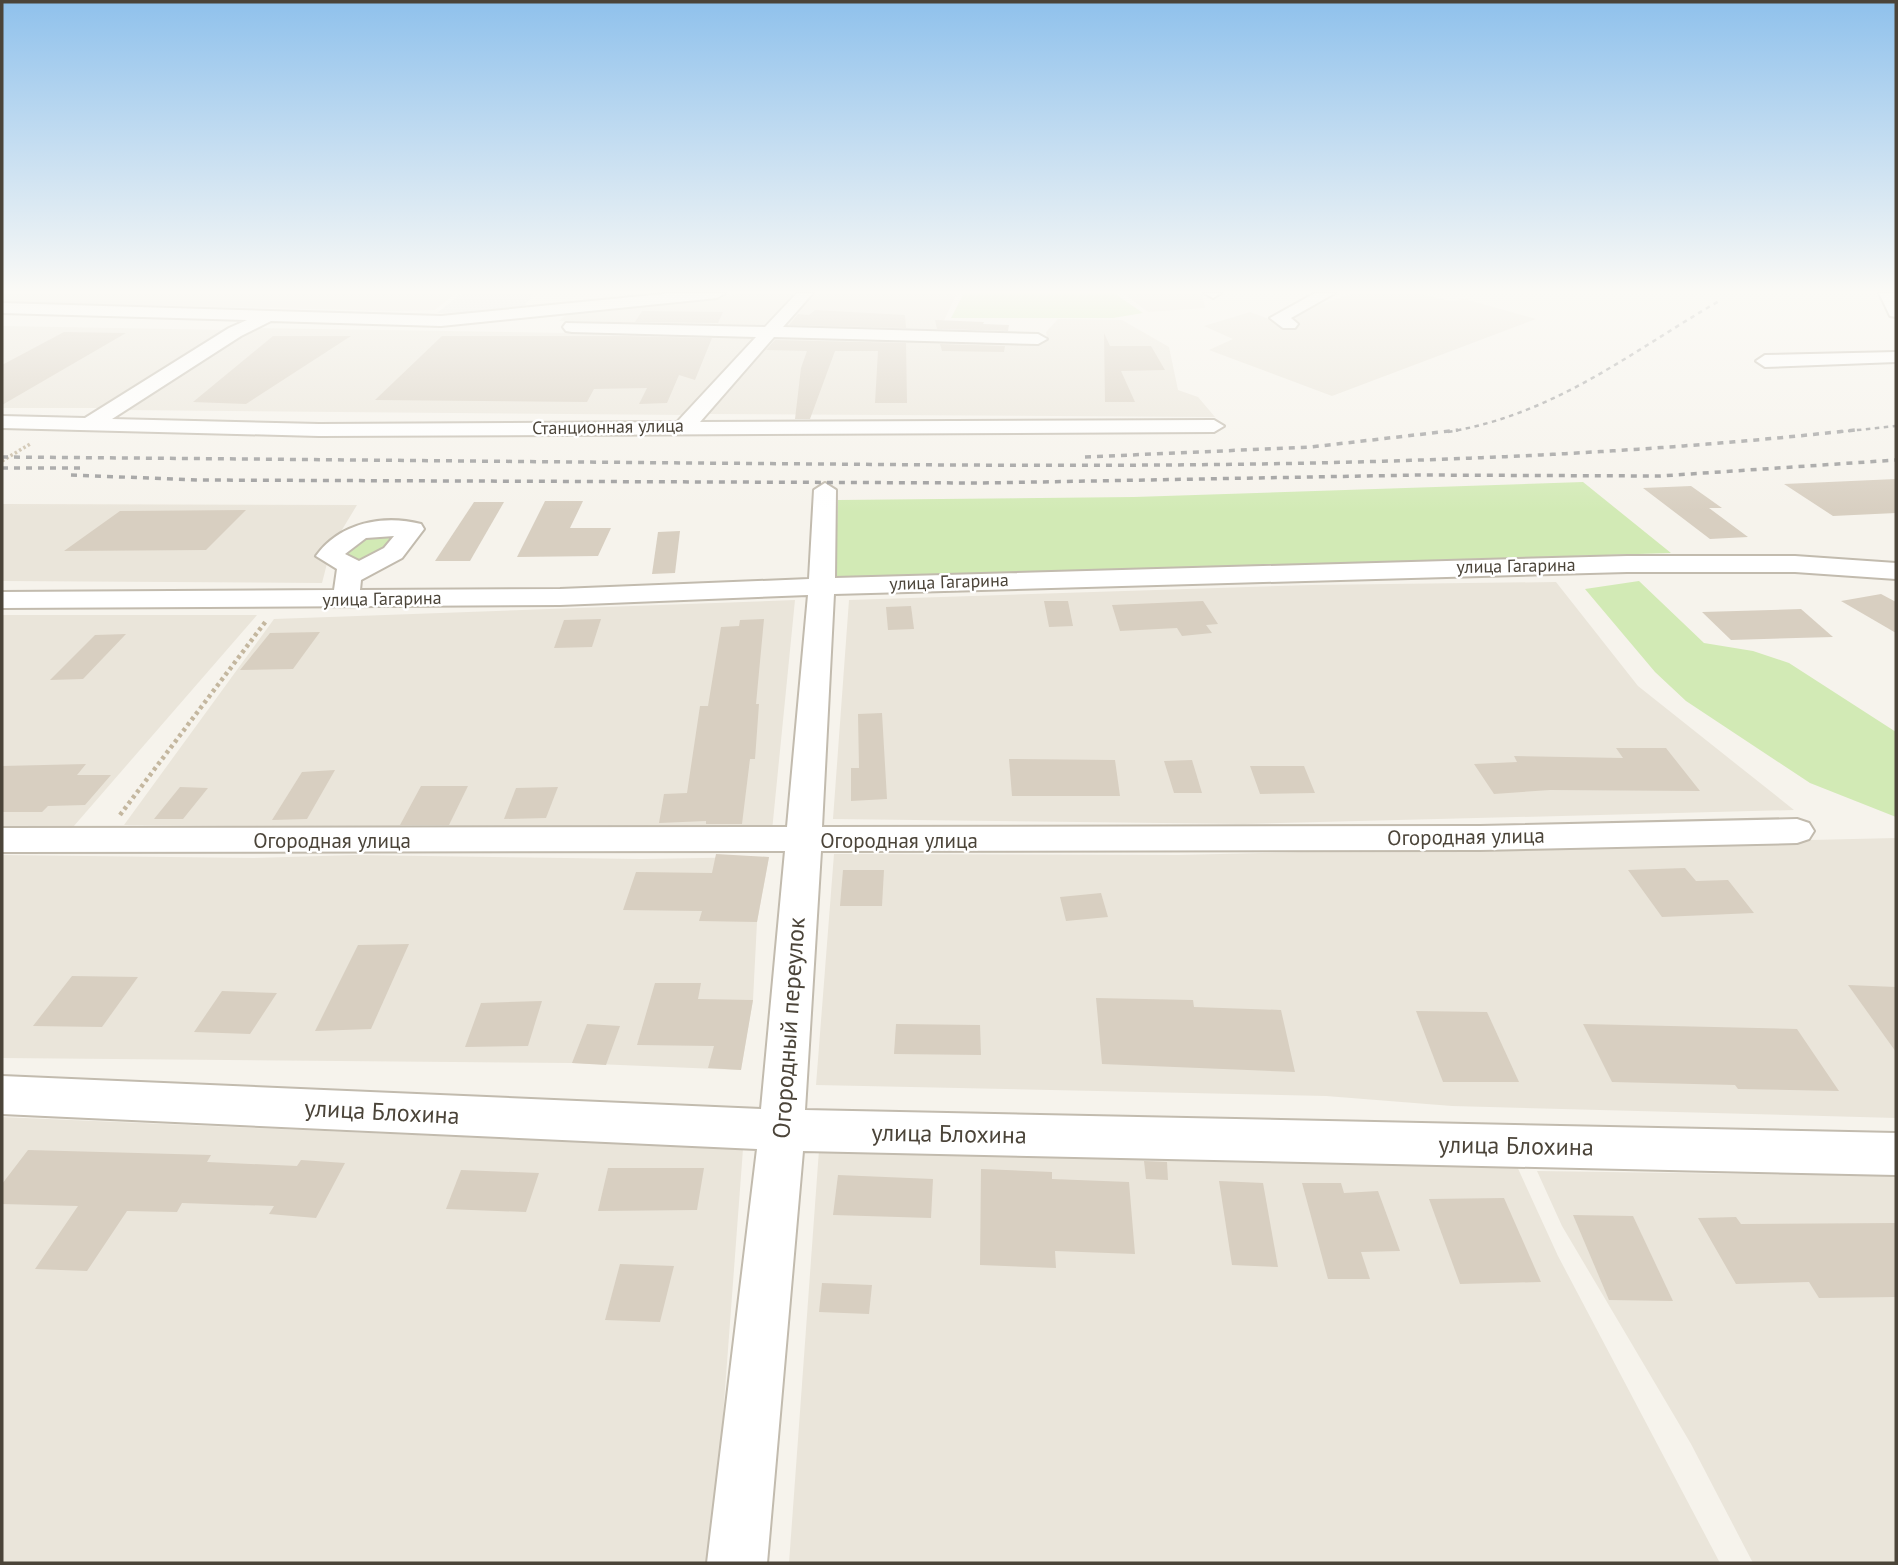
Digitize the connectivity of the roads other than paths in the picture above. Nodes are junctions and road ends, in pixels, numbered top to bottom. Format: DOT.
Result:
graph roads {
  1 [pos="181,366"];
  2 [pos="741,366"];
  3 [pos="2,422"];
  4 [pos="91,423"];
  5 [pos="685,426"];
  6 [pos="1214,426"];
  7 [pos="825,490"];
  8 [pos="1894,575"];
  9 [pos="823,586"];
  10 [pos="2,600"];
  11 [pos="1797,831"];
  12 [pos="2,840"];
  13 [pos="803,841"];
  14 [pos="2,1095"];
  15 [pos="782,1130"];
  16 [pos="1896,1154"];
  17 [pos="737,1563"];
  1 -- 4 [label="street"];
  2 -- 5 [label="street"];
  3 -- 4 [label="street, Станционная улица"];
  4 -- 5 [label="street, Станционная улица"];
  5 -- 6 [label="street, Станционная улица"];
  7 -- 9 [label="street, Огородный переулок"];
  8 -- 9 [label="street, улица Гагарина"];
  9 -- 10 [label="street, улица Гагарина"];
  9 -- 13 [label="street, Огородный переулок"];
  11 -- 13 [label="street, Огородная улица"];
  12 -- 13 [label="street, Огородная улица"];
  13 -- 15 [label="street, Огородный переулок"];
  14 -- 15 [label="street, улица Блохина"];
  15 -- 16 [label="street, улица Блохина"];
  15 -- 17 [label="street, Огородный переулок"];
}
